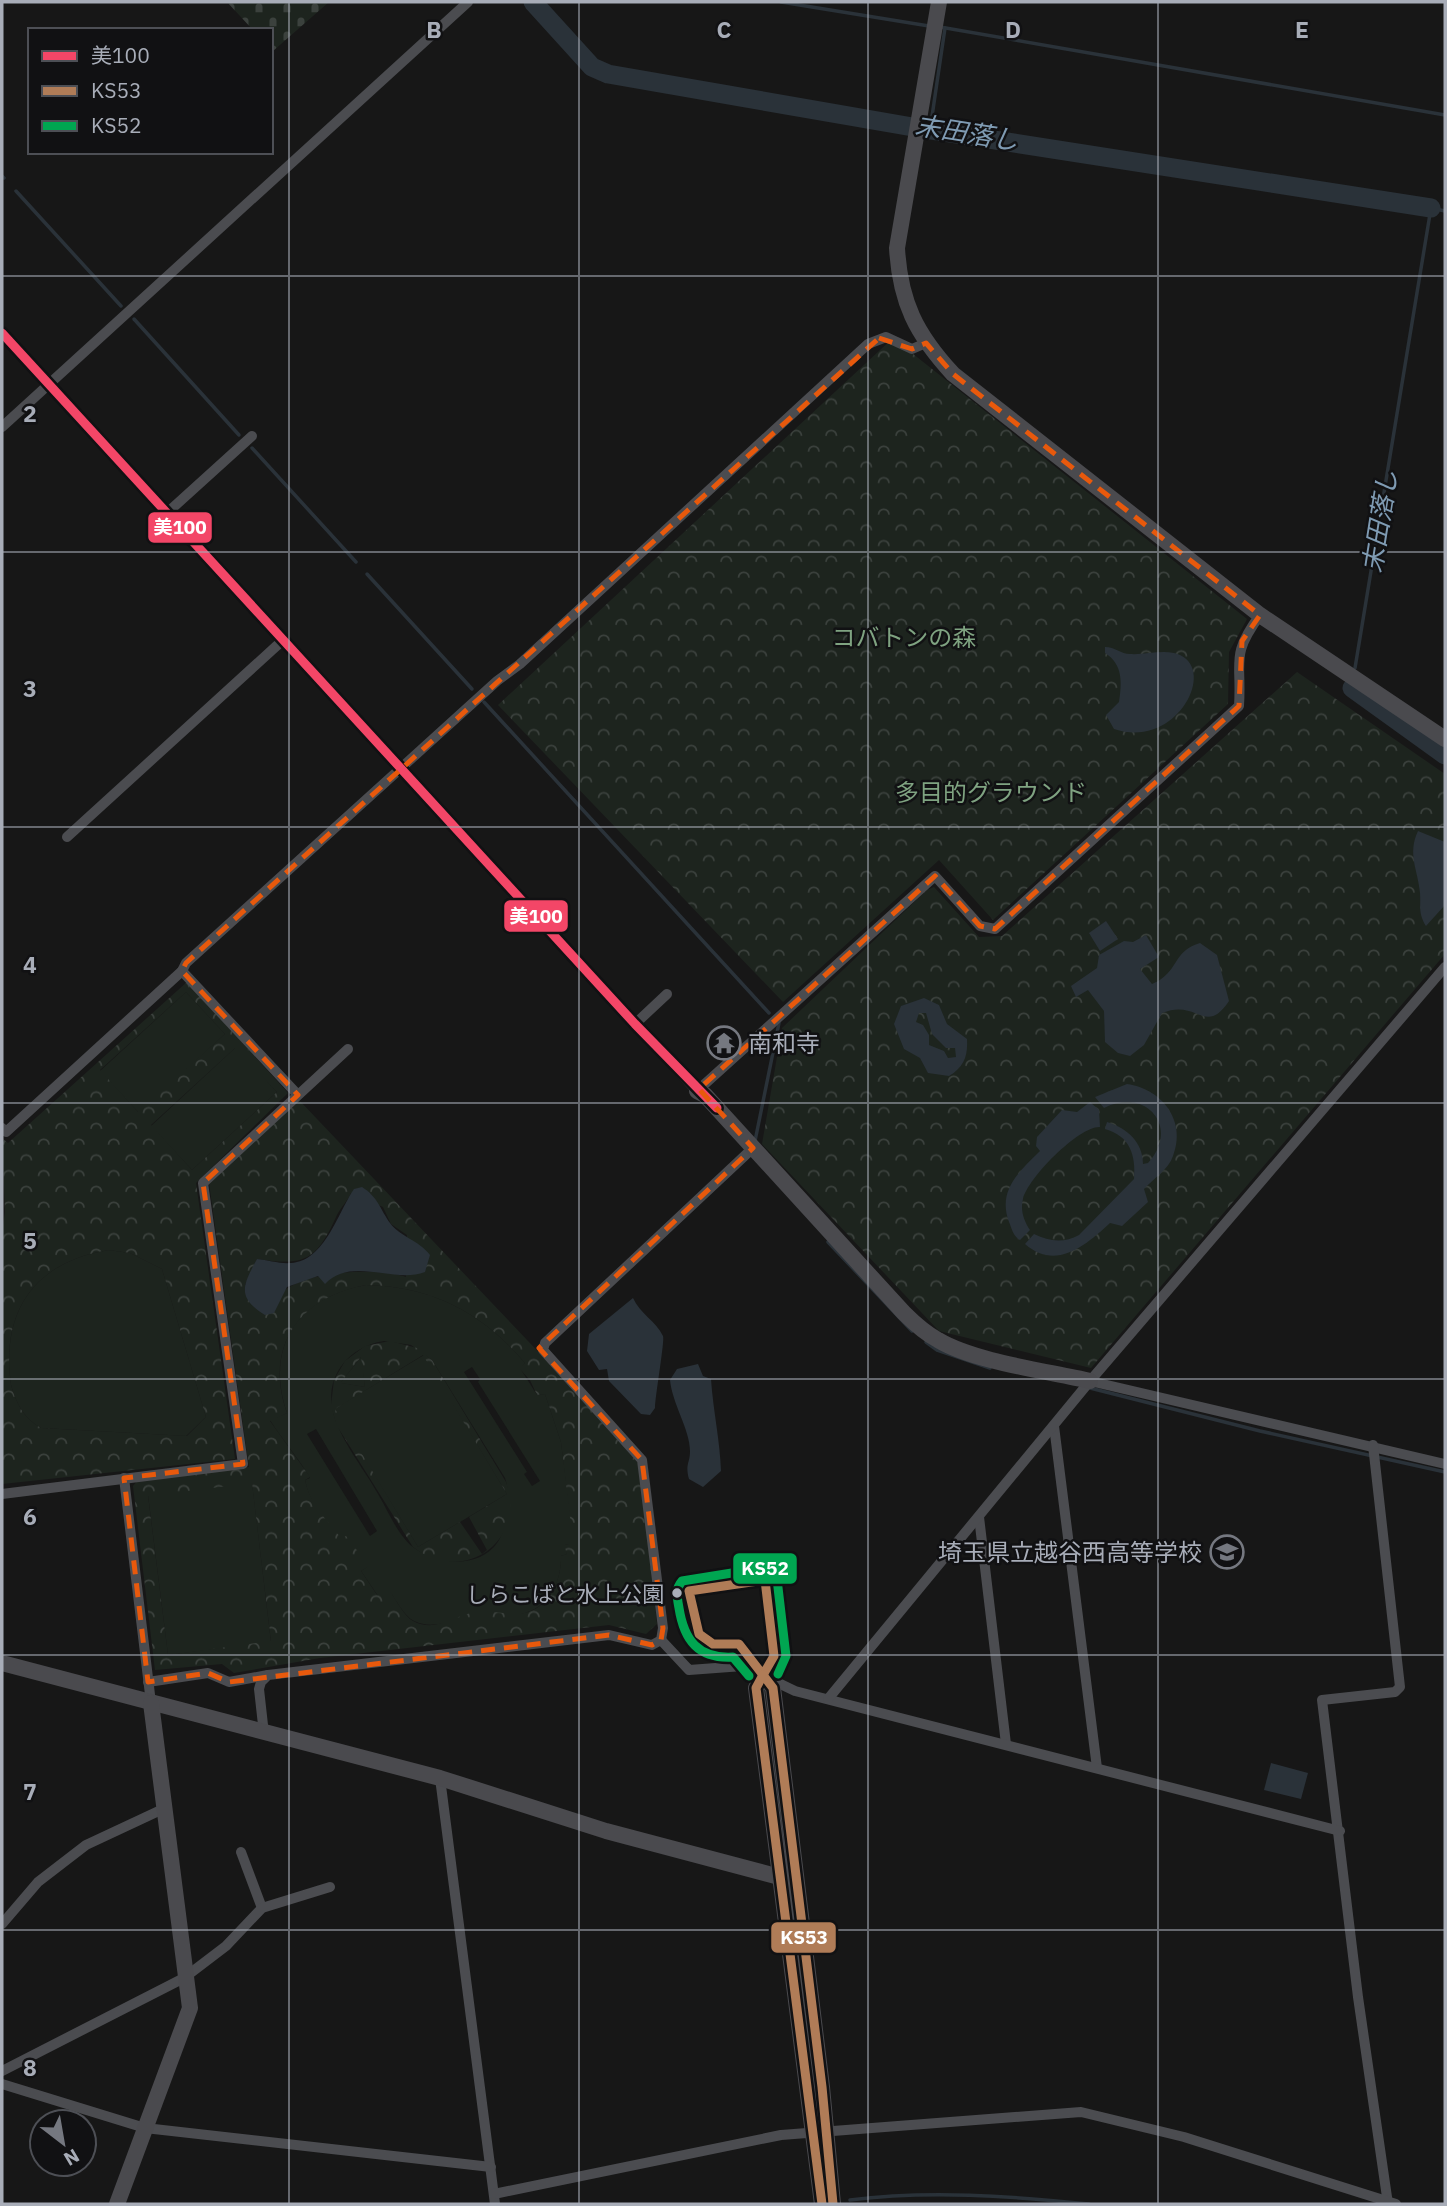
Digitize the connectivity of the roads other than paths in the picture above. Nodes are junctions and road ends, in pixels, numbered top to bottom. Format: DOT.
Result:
graph roads {
  1 [pos="468,2"];
  2 [pos="939,2"];
  3 [pos="2,333"];
  4 [pos="926,343"];
  5 [pos="49,384"];
  6 [pos="2,427"];
  7 [pos="251,436"];
  8 [pos="167,513"];
  9 [pos="1261,615"];
  10 [pos="283,640"];
  11 [pos="1445,739"];
  12 [pos="400,768"];
  13 [pos="67,837"];
  14 [pos="1445,967"];
  15 [pos="182,971"];
  16 [pos="667,994"];
  17 [pos="635,1024"];
  18 [pos="348,1049"];
  19 [pos="697,1091"];
  20 [pos="297,1094"];
  21 [pos="2,1128"];
  22 [pos="753,1149"];
  23 [pos="1090,1381"];
  24 [pos="1054,1426"];
  25 [pos="1373,1445"];
  26 [pos="1445,1464"];
  27 [pos="124,1478"];
  28 [pos="2,1494"];
  29 [pos="979,1517"];
  30 [pos="661,1640"];
  31 [pos="2,1663"];
  32 [pos="268,1675"];
  33 [pos="764,1675"];
  34 [pos="148,1682"];
  35 [pos="828,1699"];
  36 [pos="151,1703"];
  37 [pos="264,1734"];
  38 [pos="1006,1744"];
  39 [pos="1097,1768"];
  40 [pos="440,1778"];
  41 [pos="163,1809"];
  42 [pos="1340,1831"];
  43 [pos="241,1852"];
  44 [pos="788,1880"];
  45 [pos="330,1887"];
  46 [pos="262,1908"];
  47 [pos="2,1924"];
  48 [pos="184,1978"];
  49 [pos="2,2071"];
  50 [pos="2,2084"];
  51 [pos="145,2128"];
  52 [pos="818,2131"];
  53 [pos="491,2167"];
  54 [pos="494,2199"];
  55 [pos="117,2204"];
  56 [pos="822,2204"];
  57 [pos="833,2204"];
  58 [pos="1390,2204"];
  1 -- 5 [label="street"];
  2 -- 4 [label="street"];
  3 -- 5 [label="street"];
  4 -- 9 [label="street"];
  4 -- 12 [label="street"];
  5 -- 6 [label="street"];
  5 -- 8 [label="street"];
  7 -- 8 [label="street"];
  8 -- 10 [label="street"];
  9 -- 11 [label="street"];
  9 -- 19 [label="street"];
  10 -- 12 [label="street"];
  10 -- 13 [label="street"];
  12 -- 15 [label="street"];
  12 -- 17 [label="street"];
  14 -- 23 [label="street"];
  15 -- 20 [label="street"];
  15 -- 21 [label="street"];
  16 -- 17 [label="street"];
  17 -- 19 [label="street"];
  18 -- 20 [label="street"];
  19 -- 22 [label="street"];
  20 -- 27 [label="street"];
  22 -- 23 [label="street"];
  22 -- 30 [label="street"];
  23 -- 24 [label="street"];
  23 -- 25 [label="street"];
  24 -- 29 [label="street"];
  24 -- 39 [label="street"];
  25 -- 26 [label="street"];
  25 -- 42 [label="street"];
  27 -- 28 [label="street"];
  27 -- 34 [label="street"];
  29 -- 35 [label="street"];
  29 -- 38 [label="street"];
  30 -- 32 [label="street"];
  30 -- 33 [label="street"];
  31 -- 36 [label="street"];
  32 -- 34 [label="street"];
  32 -- 37 [label="street"];
  33 -- 35 [label="street"];
  33 -- 44 [label="street"];
  34 -- 36 [label="street"];
  35 -- 38 [label="street"];
  36 -- 37 [label="street"];
  36 -- 41 [label="street"];
  37 -- 40 [label="street"];
  38 -- 39 [label="street"];
  39 -- 42 [label="street"];
  40 -- 44 [label="street"];
  40 -- 53 [label="street"];
  41 -- 47 [label="street"];
  41 -- 48 [label="street"];
  42 -- 58 [label="street"];
  43 -- 46 [label="street"];
  44 -- 52 [label="street"];
  45 -- 46 [label="street"];
  46 -- 48 [label="street"];
  48 -- 49 [label="street"];
  48 -- 51 [label="street"];
  50 -- 51 [label="street"];
  51 -- 53 [label="street"];
  51 -- 55 [label="street"];
  52 -- 54 [label="street"];
  52 -- 56 [label="street"];
  52 -- 57 [label="street"];
  52 -- 58 [label="street"];
  53 -- 54 [label="street"];
}
